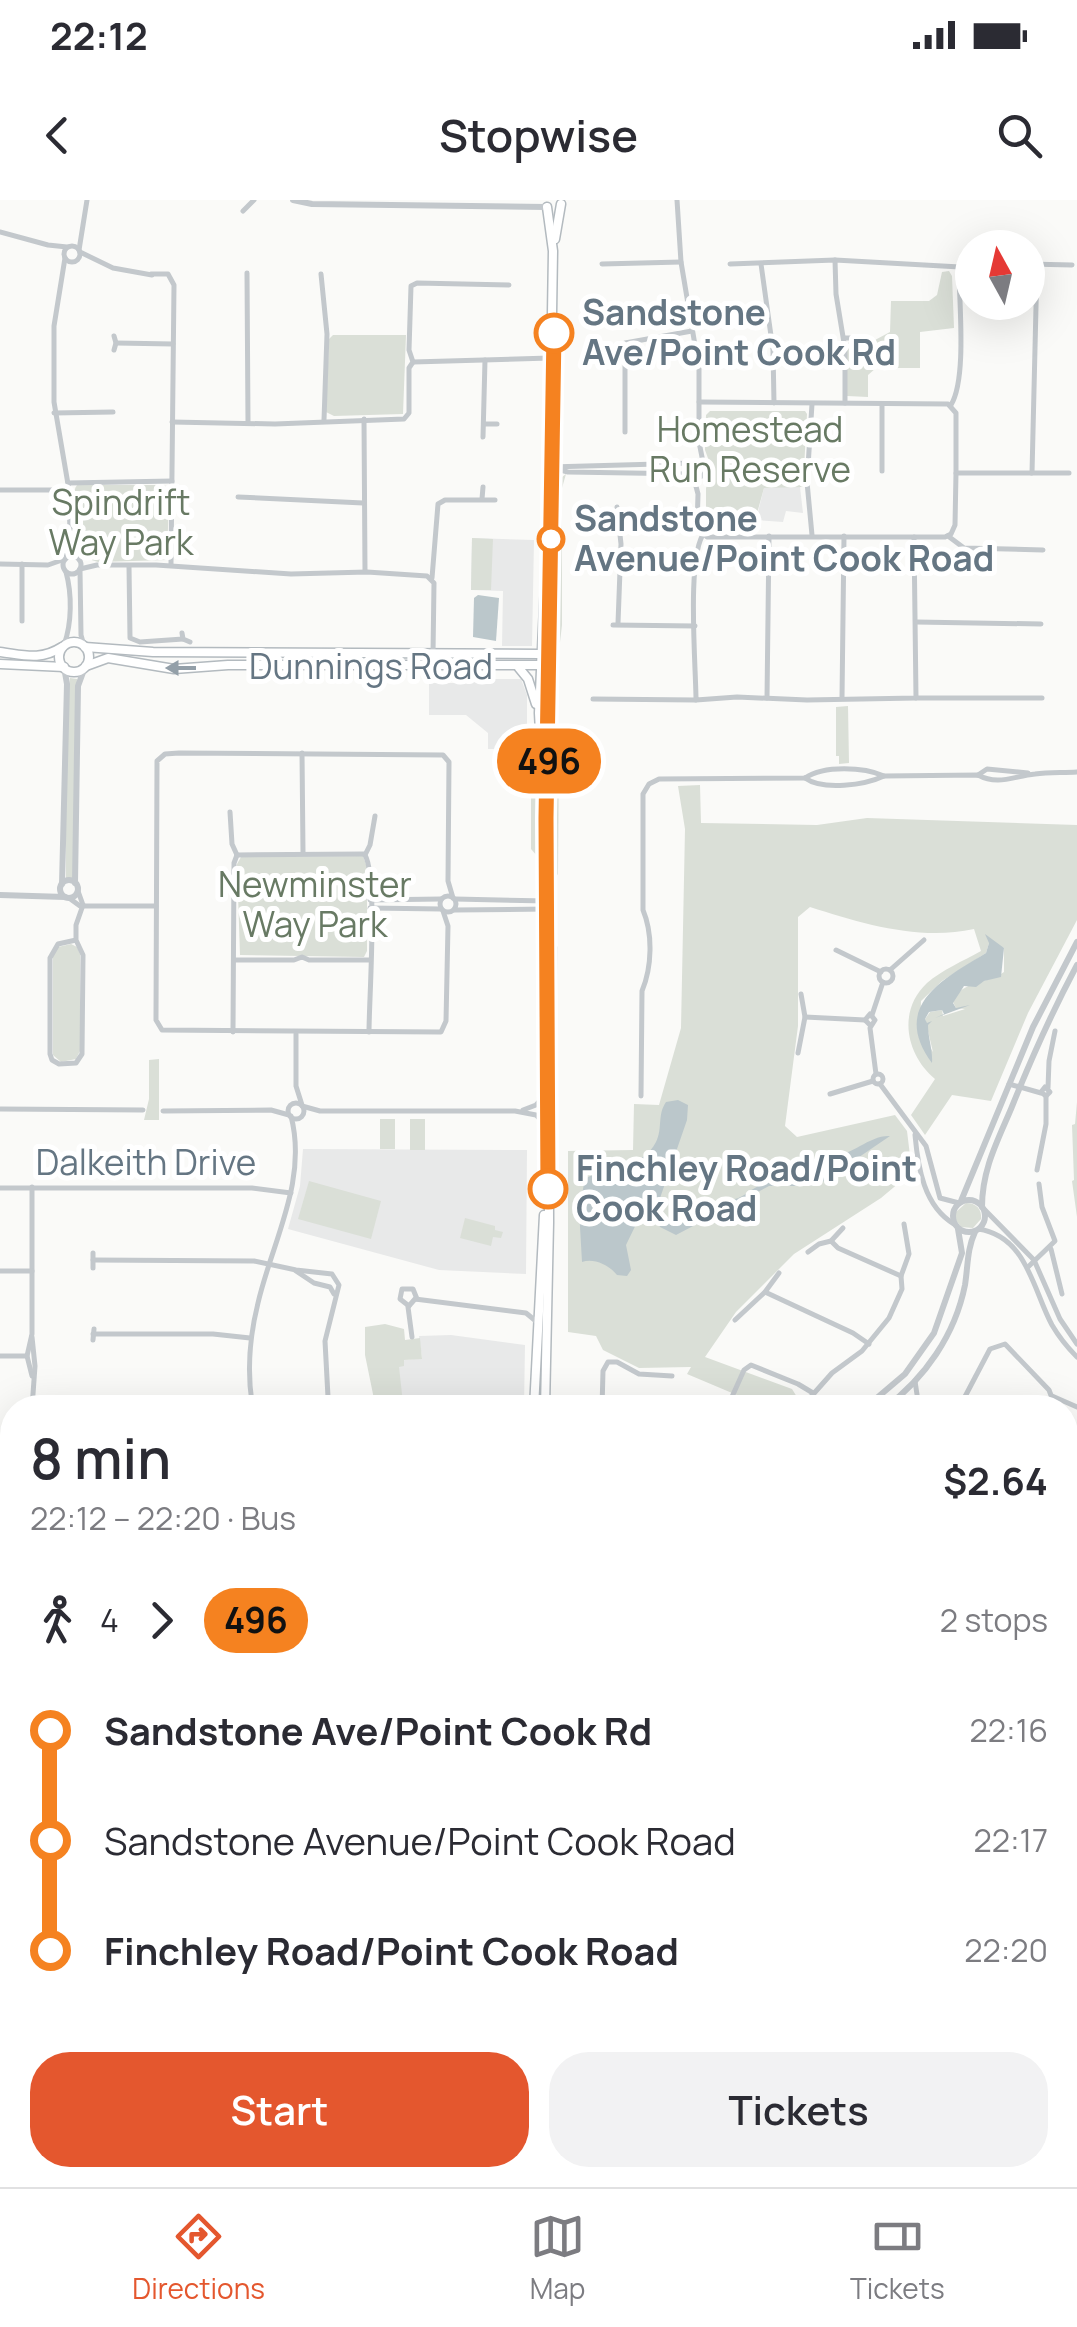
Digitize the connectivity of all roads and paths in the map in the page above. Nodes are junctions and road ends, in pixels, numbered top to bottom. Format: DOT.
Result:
graph roads {
  1 [pos="88,200"];
  2 [pos="254,200"];
  3 [pos="293,200"];
  4 [pos="535,200"];
  5 [pos="321,202"];
  6 [pos="394,202"];
  7 [pos="468,202"];
  8 [pos="563,202"];
  9 [pos="678,202"];
  10 [pos="517,205"];
  11 [pos="546,205"];
  12 [pos="243,211"];
  13 [pos="81,226"];
  14 [pos="0,232"];
  15 [pos="48,245"];
  16 [pos="68,246"];
  17 [pos="553,250"];
  18 [pos="80,251"];
  19 [pos="64,257"];
  20 [pos="836,260"];
  21 [pos="76,261"];
  22 [pos="94,261"];
  23 [pos="681,262"];
  24 [pos="602,264"];
  25 [pos="730,264"];
  26 [pos="760,264"];
  27 [pos="1045,264"];
  28 [pos="1072,265"];
  29 [pos="955,267"];
  30 [pos="248,273"];
  31 [pos="322,274"];
  32 [pos="64,278"];
  33 [pos="509,285"];
  34 [pos="958,320"];
  35 [pos="1035,320"];
  36 [pos="692,330"];
  37 [pos="844,338"];
  38 [pos="869,338"];
  39 [pos="115,343"];
  40 [pos="172,344"];
  41 [pos="485,360"];
  42 [pos="553,361"];
  43 [pos="413,362"];
  44 [pos="699,402"];
  45 [pos="774,403"];
  46 [pos="812,404"];
  47 [pos="845,404"];
  48 [pos="882,404"];
  49 [pos="951,405"];
  50 [pos="114,412"];
  51 [pos="54,413"];
  52 [pos="364,419"];
  53 [pos="324,420"];
  54 [pos="172,422"];
  55 [pos="248,423"];
  56 [pos="616,423"];
  57 [pos="484,424"];
  58 [pos="497,424"];
  59 [pos="484,437"];
  60 [pos="697,462"];
  61 [pos="550,468"];
  62 [pos="882,472"];
  63 [pos="956,473"];
  64 [pos="1032,473"];
  65 [pos="1069,473"];
  66 [pos="692,474"];
  67 [pos="704,475"];
  68 [pos="172,481"];
  69 [pos="69,486"];
  70 [pos="483,487"];
  71 [pos="0,490"];
  72 [pos="698,494"];
  73 [pos="238,497"];
  74 [pos="482,500"];
  75 [pos="495,500"];
  76 [pos="549,500"];
  77 [pos="363,503"];
  78 [pos="616,507"];
  79 [pos="704,533"];
  80 [pos="70,534"];
  81 [pos="769,536"];
  82 [pos="812,536"];
  83 [pos="844,536"];
  84 [pos="914,536"];
  85 [pos="948,536"];
  86 [pos="1043,550"];
  87 [pos="79,558"];
  88 [pos="65,559"];
  89 [pos="0,564"];
  90 [pos="22,564"];
  91 [pos="48,564"];
  92 [pos="97,565"];
  93 [pos="129,565"];
  94 [pos="171,565"];
  95 [pos="366,568"];
  96 [pos="66,570"];
  97 [pos="80,570"];
  98 [pos="429,577"];
  99 [pos="916,622"];
  100 [pos="22,623"];
  101 [pos="1041,624"];
  102 [pos="695,626"];
  103 [pos="185,638"];
  104 [pos="64,646"];
  105 [pos="85,646"];
  106 [pos="0,652"];
  107 [pos="432,654"];
  108 [pos="540,654"];
  109 [pos="550,661"];
  110 [pos="0,664"];
  111 [pos="85,666"];
  112 [pos="540,666"];
  113 [pos="64,667"];
  114 [pos="520,668"];
  115 [pos="767,698"];
  116 [pos="916,698"];
  117 [pos="1042,698"];
  118 [pos="593,699"];
  119 [pos="842,699"];
  120 [pos="696,700"];
  121 [pos="539,713"];
  122 [pos="550,743"];
  123 [pos="540,751"];
  124 [pos="302,753"];
  125 [pos="1014,770"];
  126 [pos="1077,772"];
  127 [pos="1032,774"];
  128 [pos="978,775"];
  129 [pos="884,776"];
  130 [pos="805,778"];
  131 [pos="1015,779"];
  132 [pos="230,812"];
  133 [pos="375,816"];
  134 [pos="546,818"];
  135 [pos="303,852"];
  136 [pos="238,854"];
  137 [pos="365,854"];
  138 [pos="448,881"];
  139 [pos="76,887"];
  140 [pos="64,892"];
  141 [pos="0,895"];
  142 [pos="454,898"];
  143 [pos="442,899"];
  144 [pos="370,904"];
  145 [pos="408,905"];
  146 [pos="548,905"];
  147 [pos="84,906"];
  148 [pos="156,906"];
  149 [pos="442,910"];
  150 [pos="454,910"];
  151 [pos="448,926"];
  152 [pos="76,940"];
  153 [pos="924,940"];
  154 [pos="1077,942"];
  155 [pos="836,950"];
  156 [pos="234,960"];
  157 [pos="370,960"];
  158 [pos="1077,965"];
  159 [pos="890,970"];
  160 [pos="881,972"];
  161 [pos="883,982"];
  162 [pos="801,994"];
  163 [pos="804,1018"];
  164 [pos="868,1022"];
  165 [pos="1056,1030"];
  166 [pos="233,1032"];
  167 [pos="369,1032"];
  168 [pos="296,1033"];
  169 [pos="798,1054"];
  170 [pos="877,1079"];
  171 [pos="1009,1084"];
  172 [pos="296,1086"];
  173 [pos="1020,1087"];
  174 [pos="1042,1091"];
  175 [pos="547,1093"];
  176 [pos="830,1094"];
  177 [pos="641,1096"];
  178 [pos="290,1106"];
  179 [pos="302,1106"];
  180 [pos="0,1109"];
  181 [pos="143,1110"];
  182 [pos="163,1110"];
  183 [pos="272,1110"];
  184 [pos="320,1111"];
  185 [pos="515,1111"];
  186 [pos="290,1116"];
  187 [pos="302,1116"];
  188 [pos="547,1126"];
  189 [pos="915,1132"];
  190 [pos="295,1134"];
  191 [pos="1037,1170"];
  192 [pos="935,1172"];
  193 [pos="921,1176"];
  194 [pos="1039,1184"];
  195 [pos="32,1187"];
  196 [pos="0,1188"];
  197 [pos="291,1192"];
  198 [pos="960,1202"];
  199 [pos="983,1208"];
  200 [pos="904,1224"];
  201 [pos="956,1226"];
  202 [pos="843,1228"];
  203 [pos="977,1230"];
  204 [pos="831,1241"];
  205 [pos="1051,1248"];
  206 [pos="808,1252"];
  207 [pos="93,1260"];
  208 [pos="545,1260"];
  209 [pos="1034,1260"];
  210 [pos="270,1264"];
  211 [pos="1028,1267"];
  212 [pos="296,1270"];
  213 [pos="0,1271"];
  214 [pos="32,1271"];
  215 [pos="779,1273"];
  216 [pos="901,1276"];
  217 [pos="334,1285"];
  218 [pos="764,1292"];
  219 [pos="1062,1294"];
  220 [pos="418,1298"];
  221 [pos="409,1306"];
  222 [pos="541,1306"];
  223 [pos="526,1313"];
  224 [pos="735,1320"];
  225 [pos="540,1326"];
  226 [pos="1067,1331"];
  227 [pos="94,1334"];
  228 [pos="1059,1336"];
  229 [pos="412,1337"];
  230 [pos="252,1338"];
  231 [pos="869,1344"];
  232 [pos="1077,1344"];
  233 [pos="0,1356"];
  234 [pos="30,1356"];
  235 [pos="602,1356"];
  236 [pos="1077,1356"];
  237 [pos="606,1363"];
  238 [pos="539,1371"];
  239 [pos="905,1374"];
  240 [pos="672,1376"];
  241 [pos="915,1381"];
  242 [pos="813,1393"];
  243 [pos="32,1395"];
  244 [pos="252,1395"];
  245 [pos="328,1395"];
  246 [pos="536,1395"];
  247 [pos="543,1395"];
  248 [pos="602,1395"];
  249 [pos="733,1395"];
  250 [pos="880,1395"];
  251 [pos="899,1395"];
  252 [pos="917,1395"];
  253 [pos="966,1395"];
  254 [pos="1051,1395"];
  1 -- 13 [label="street"];
  2 -- 12 [label="street"];
  3 -- 5 [label="street"];
  4 -- 10 [label="street"];
  5 -- 6 [label="street"];
  6 -- 7 [label="street"];
  7 -- 10 [label="street"];
  8 -- 11 [label="main road"];
  8 -- 17 [label="main road"];
  9 -- 23 [label="street"];
  10 -- 11 [label="street"];
  11 -- 17 [label="main road"];
  13 -- 16 [label="street"];
  13 -- 18 [label="street"];
  14 -- 15 [label="street"];
  15 -- 16 [label="street"];
  15 -- 19 [label="street"];
  16 -- 18 [label="street"];
  16 -- 19 [label="street"];
  17 -- 42 [label="main road"];
  18 -- 21 [label="street"];
  18 -- 22 [label="street"];
  19 -- 21 [label="street"];
  19 -- 32 [label="street"];
  20 -- 26 [label="street"];
  20 -- 29 [label="street"];
  20 -- 37 [label="street"];
  21 -- 22 [label="street"];
  21 -- 32 [label="street"];
  22 -- 40 [label="street"];
  23 -- 24 [label="street"];
  23 -- 36 [label="street"];
  25 -- 26 [label="street"];
  26 -- 45 [label="street"];
  27 -- 28 [label="street"];
  30 -- 55 [label="street"];
  31 -- 53 [label="street"];
  32 -- 51 [label="street"];
  33 -- 43 [label="street"];
  34 -- 49 [label="street"];
  35 -- 64 [label="street"];
  36 -- 44 [label="street"];
  36 -- 56 [label="street"];
  37 -- 38 [label="street"];
  37 -- 47 [label="street"];
  39 -- 40 [label="street"];
  40 -- 54 [label="street"];
  41 -- 42 [label="street"];
  41 -- 43 [label="street"];
  41 -- 57 [label="street"];
  42 -- 61 [label="main road"];
  43 -- 52 [label="street"];
  44 -- 45 [label="street"];
  44 -- 60 [label="street"];
  45 -- 46 [label="street"];
  46 -- 47 [label="street"];
  46 -- 82 [label="street"];
  47 -- 48 [label="street"];
  48 -- 49 [label="street"];
  48 -- 62 [label="street"];
  49 -- 63 [label="street"];
  50 -- 51 [label="street"];
  51 -- 69 [label="street"];
  52 -- 53 [label="street"];
  52 -- 77 [label="street"];
  53 -- 55 [label="street"];
  54 -- 55 [label="street"];
  54 -- 68 [label="street"];
  57 -- 58 [label="street"];
  57 -- 59 [label="street"];
  60 -- 61 [label="street"];
  60 -- 66 [label="street"];
  60 -- 67 [label="street"];
  61 -- 66 [label="street"];
  61 -- 76 [label="main road"];
  63 -- 64 [label="street"];
  63 -- 85 [label="street"];
  64 -- 65 [label="street"];
  66 -- 67 [label="street"];
  66 -- 72 [label="street"];
  67 -- 72 [label="street"];
  68 -- 69 [label="street"];
  68 -- 94 [label="street"];
  69 -- 71 [label="street"];
  69 -- 80 [label="street"];
  70 -- 74 [label="street"];
  72 -- 79 [label="street"];
  73 -- 77 [label="street"];
  74 -- 75 [label="street"];
  74 -- 98 [label="street"];
  76 -- 108 [label="main road"];
  76 -- 109 [label="main road"];
  77 -- 95 [label="street"];
  78 -- 102 [label="street"];
  79 -- 81 [label="street"];
  79 -- 102 [label="street"];
  80 -- 87 [label="street"];
  80 -- 88 [label="street"];
  81 -- 82 [label="street"];
  81 -- 115 [label="street"];
  82 -- 83 [label="street"];
  83 -- 84 [label="street"];
  83 -- 119 [label="street"];
  84 -- 85 [label="street"];
  84 -- 99 [label="street"];
  85 -- 86 [label="street"];
  87 -- 88 [label="street"];
  87 -- 92 [label="street"];
  87 -- 97 [label="street"];
  88 -- 91 [label="street"];
  88 -- 96 [label="street"];
  89 -- 90 [label="street"];
  90 -- 91 [label="street"];
  90 -- 100 [label="street"];
  91 -- 96 [label="street"];
  92 -- 93 [label="street"];
  92 -- 97 [label="street"];
  93 -- 94 [label="street"];
  93 -- 103 [label="street"];
  94 -- 95 [label="street"];
  95 -- 98 [label="street"];
  96 -- 97 [label="street"];
  96 -- 104 [label="street"];
  97 -- 105 [label="street"];
  98 -- 107 [label="street"];
  99 -- 101 [label="street"];
  99 -- 116 [label="street"];
  102 -- 120 [label="street"];
  104 -- 105 [label="main road"];
  104 -- 106 [label="main road"];
  104 -- 113 [label="main road"];
  105 -- 107 [label="main road, Dunnings Road"];
  105 -- 111 [label="main road"];
  107 -- 108 [label="main road, Dunnings Road"];
  108 -- 109 [label="main road, Dunnings Road"];
  108 -- 112 [label="main road"];
  109 -- 112 [label="main road, Dunnings Road"];
  109 -- 122 [label="main road"];
  110 -- 113 [label="main road"];
  111 -- 113 [label="main road"];
  114 -- 111 [label="main road, Dunnings Road, one-way"];
  111 -- 139 [label="street"];
  112 -- 114 [label="main road, Dunnings Road"];
  112 -- 121 [label="main road"];
  113 -- 140 [label="street"];
  114 -- 121 [label="main road"];
  115 -- 119 [label="street"];
  115 -- 120 [label="street"];
  116 -- 117 [label="street"];
  116 -- 119 [label="street"];
  118 -- 120 [label="street"];
  121 -- 123 [label="main road"];
  122 -- 123 [label="main road"];
  122 -- 134 [label="main road"];
  123 -- 134 [label="main road"];
  124 -- 135 [label="street"];
  124 -- 138 [label="street"];
  124 -- 148 [label="street"];
  125 -- 127 [label="street"];
  125 -- 128 [label="street"];
  125 -- 131 [label="street"];
  126 -- 127 [label="street"];
  127 -- 131 [label="street"];
  128 -- 129 [label="street"];
  128 -- 131 [label="street"];
  129 -- 130 [label="street"];
  129 -- 130 [label="street"];
  130 -- 177 [label="street"];
  132 -- 136 [label="street"];
  133 -- 137 [label="street"];
  134 -- 146 [label="main road"];
  135 -- 136 [label="street"];
  135 -- 137 [label="street"];
  136 -- 156 [label="street"];
  137 -- 144 [label="street"];
  138 -- 142 [label="street"];
  138 -- 143 [label="street"];
  139 -- 140 [label="street"];
  139 -- 140 [label="street"];
  139 -- 147 [label="street"];
  140 -- 141 [label="street"];
  140 -- 147 [label="street"];
  142 -- 143 [label="street"];
  142 -- 146 [label="street"];
  142 -- 150 [label="street"];
  143 -- 145 [label="street"];
  143 -- 149 [label="street"];
  144 -- 145 [label="street"];
  144 -- 157 [label="street"];
  145 -- 149 [label="street"];
  146 -- 150 [label="street"];
  146 -- 175 [label="main road"];
  147 -- 148 [label="street"];
  147 -- 152 [label="street"];
  148 -- 166 [label="street"];
  149 -- 150 [label="street"];
  149 -- 151 [label="street"];
  150 -- 151 [label="street"];
  151 -- 167 [label="street"];
  152 -- 152 [label="street"];
  153 -- 159 [label="street"];
  154 -- 171 [label="street"];
  155 -- 160 [label="street"];
  156 -- 157 [label="street"];
  156 -- 166 [label="street"];
  157 -- 167 [label="street"];
  158 -- 173 [label="street"];
  159 -- 160 [label="street"];
  159 -- 161 [label="street"];
  160 -- 161 [label="street"];
  161 -- 164 [label="street"];
  162 -- 163 [label="street"];
  163 -- 164 [label="street"];
  163 -- 169 [label="street"];
  164 -- 170 [label="street"];
  165 -- 174 [label="street"];
  166 -- 168 [label="street"];
  167 -- 168 [label="street"];
  168 -- 172 [label="street"];
  170 -- 176 [label="street"];
  170 -- 189 [label="street"];
  171 -- 173 [label="street"];
  171 -- 198 [label="street"];
  172 -- 178 [label="street"];
  172 -- 179 [label="street"];
  173 -- 174 [label="street"];
  173 -- 199 [label="street"];
  174 -- 191 [label="street"];
  175 -- 185 [label="street"];
  175 -- 188 [label="main road"];
  178 -- 179 [label="street"];
  178 -- 183 [label="street"];
  178 -- 186 [label="street"];
  179 -- 184 [label="street"];
  179 -- 187 [label="street"];
  180 -- 181 [label="street"];
  182 -- 183 [label="street"];
  183 -- 186 [label="street"];
  184 -- 185 [label="street"];
  184 -- 187 [label="street"];
  185 -- 188 [label="street"];
  186 -- 187 [label="street"];
  186 -- 190 [label="street"];
  187 -- 190 [label="street"];
  188 -- 208 [label="main road"];
  189 -- 192 [label="street"];
  189 -- 193 [label="street"];
  190 -- 197 [label="street"];
  192 -- 193 [label="street"];
  192 -- 198 [label="street"];
  193 -- 201 [label="street"];
  194 -- 205 [label="street"];
  195 -- 196 [label="street, Dalkeith Drive"];
  195 -- 197 [label="street, Dalkeith Drive"];
  195 -- 214 [label="street"];
  197 -- 210 [label="street"];
  198 -- 199 [label="street"];
  198 -- 201 [label="street"];
  199 -- 203 [label="street"];
  199 -- 209 [label="street"];
  200 -- 216 [label="street"];
  201 -- 203 [label="street"];
  201 -- 239 [label="street"];
  202 -- 204 [label="street"];
  203 -- 211 [label="street"];
  203 -- 241 [label="street"];
  204 -- 206 [label="street"];
  204 -- 216 [label="street"];
  205 -- 209 [label="street"];
  205 -- 219 [label="street"];
  207 -- 210 [label="street"];
  208 -- 222 [label="main road"];
  208 -- 238 [label="main road"];
  209 -- 211 [label="street"];
  209 -- 226 [label="street"];
  210 -- 212 [label="street"];
  210 -- 230 [label="street"];
  211 -- 228 [label="street"];
  212 -- 217 [label="street"];
  212 -- 217 [label="street"];
  213 -- 214 [label="street"];
  214 -- 234 [label="street"];
  215 -- 218 [label="street"];
  216 -- 231 [label="street"];
  217 -- 245 [label="street"];
  218 -- 224 [label="street"];
  218 -- 231 [label="street"];
  220 -- 221 [label="street"];
  220 -- 221 [label="street"];
  220 -- 223 [label="street"];
  221 -- 229 [label="street"];
  222 -- 223 [label="street"];
  222 -- 225 [label="main road"];
  223 -- 225 [label="street"];
  225 -- 238 [label="main road"];
  226 -- 228 [label="street"];
  226 -- 232 [label="street"];
  227 -- 230 [label="street"];
  228 -- 236 [label="street"];
  230 -- 244 [label="street"];
  231 -- 242 [label="street"];
  233 -- 234 [label="street"];
  234 -- 243 [label="street"];
  235 -- 237 [label="street"];
  237 -- 240 [label="street"];
  237 -- 248 [label="street"];
  238 -- 246 [label="main road"];
  238 -- 247 [label="main road"];
  239 -- 241 [label="street"];
  239 -- 250 [label="street"];
  241 -- 251 [label="street"];
  241 -- 252 [label="street"];
  242 -- 249 [label="street"];
  253 -- 254 [label="street"];
}
